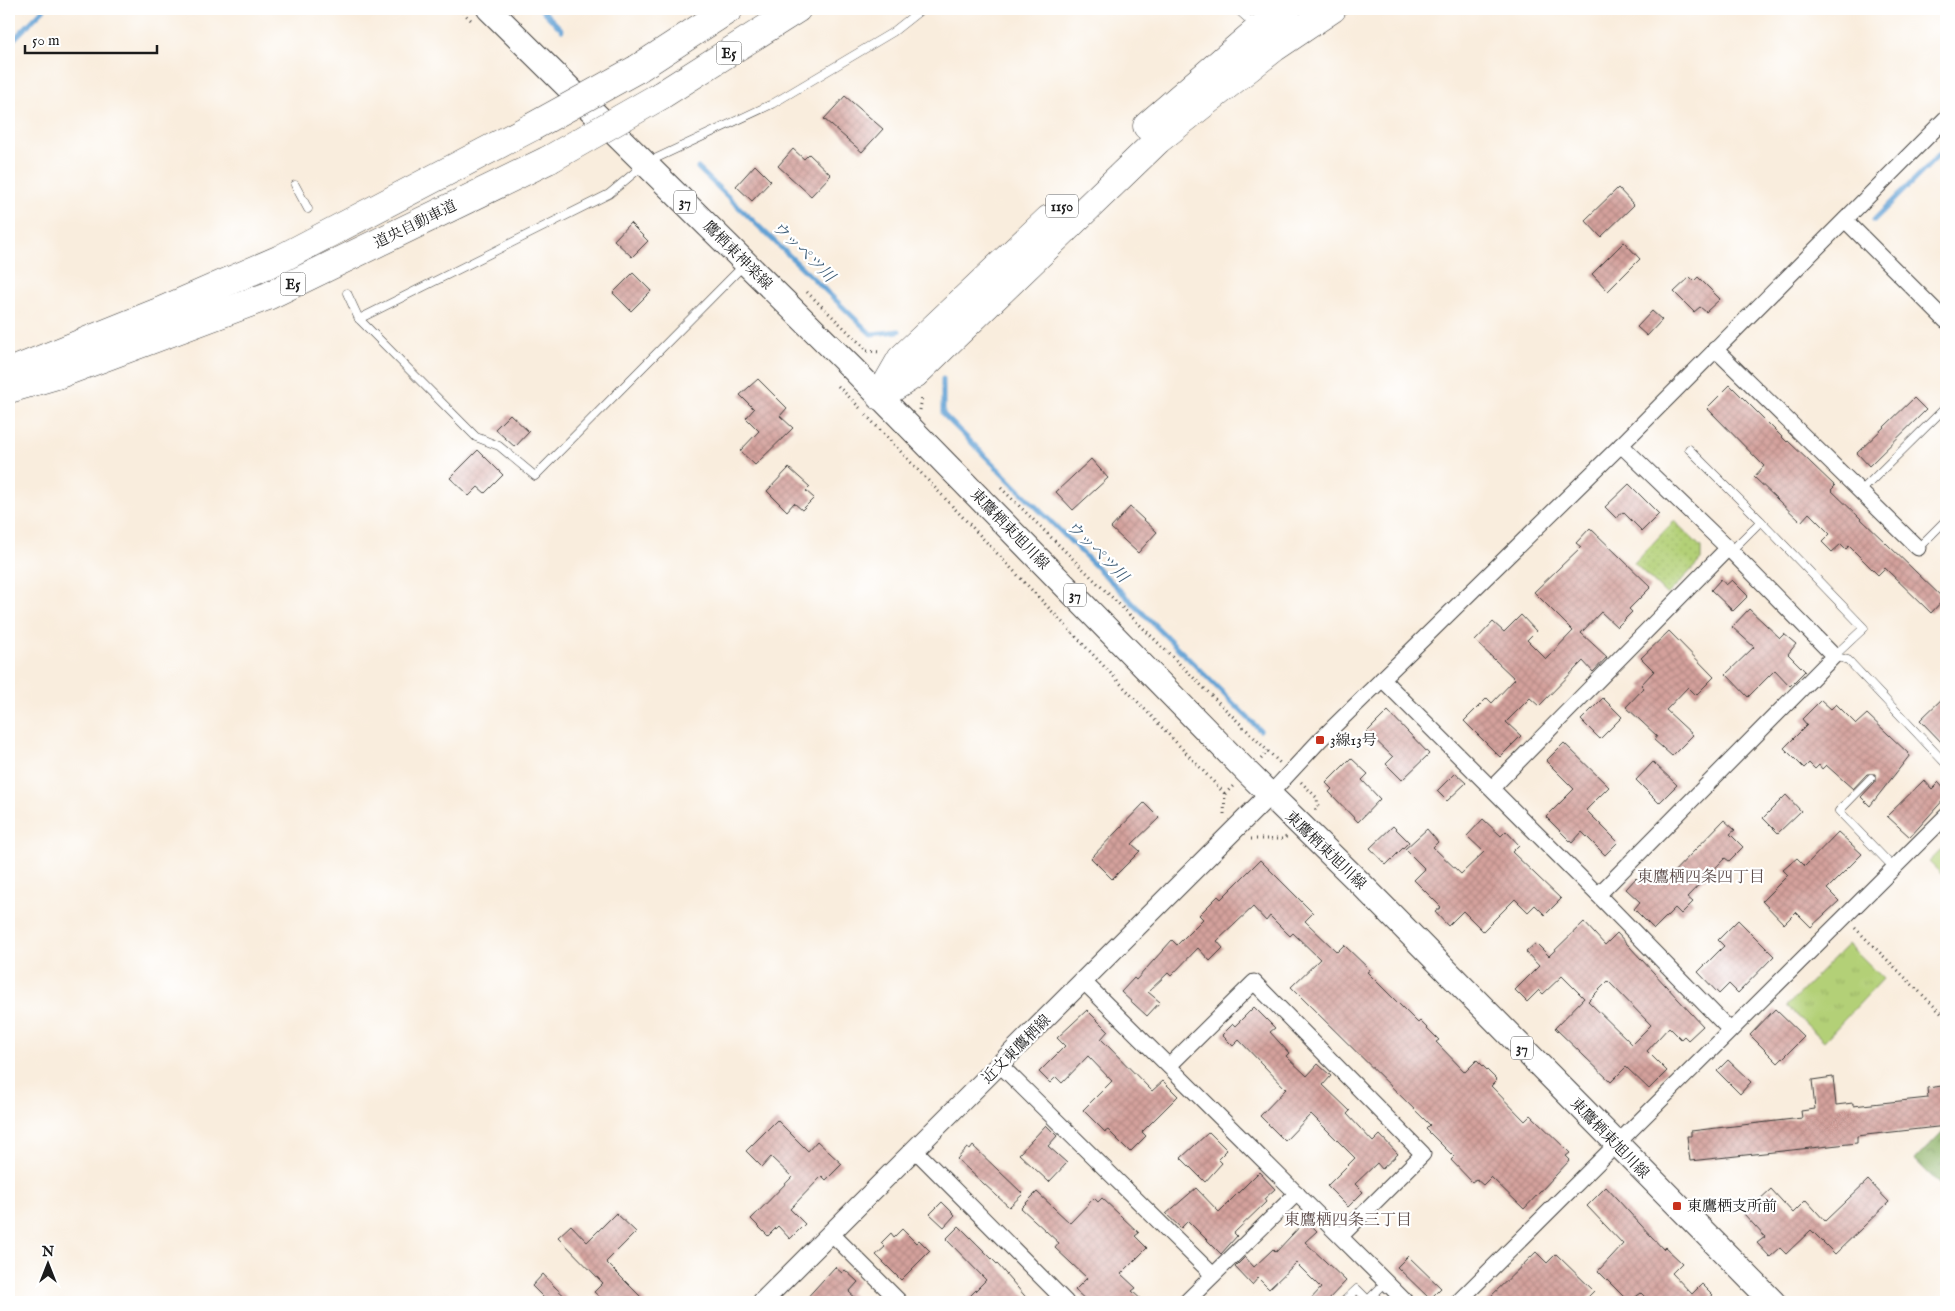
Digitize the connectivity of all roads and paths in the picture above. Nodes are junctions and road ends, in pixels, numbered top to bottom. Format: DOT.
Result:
graph roads {
  1 [pos="459,9"];
  2 [pos="718,9"];
  3 [pos="729,9"];
  4 [pos="797,9"];
  5 [pos="922,9"];
  6 [pos="1237,9"];
  7 [pos="1287,9"];
  8 [pos="1332,9"];
  9 [pos="481,16"];
  10 [pos="1259,29"];
  11 [pos="637,69"];
  12 [pos="1946,118"];
  13 [pos="646,163"];
  14 [pos="295,185"];
  15 [pos="308,209"];
  16 [pos="1845,220"];
  17 [pos="746,263"];
  18 [pos="347,294"];
  19 [pos="359,319"];
  20 [pos="1946,321"];
  21 [pos="1715,349"];
  22 [pos="9,373"];
  23 [pos="832,380"];
  24 [pos="9,389"];
  25 [pos="880,396"];
  26 [pos="1946,407"];
  27 [pos="920,409"];
  28 [pos="928,416"];
  29 [pos="1621,445"];
  30 [pos="1689,449"];
  31 [pos="998,486"];
  32 [pos="1860,492"];
  33 [pos="1946,520"];
  34 [pos="1761,521"];
  35 [pos="1918,548"];
  36 [pos="1730,549"];
  37 [pos="1834,656"];
  38 [pos="1382,679"];
  39 [pos="1268,751"];
  40 [pos="1946,764"];
  41 [pos="1871,778"];
  42 [pos="1492,788"];
  43 [pos="1225,794"];
  44 [pos="1269,794"];
  45 [pos="1946,816"];
  46 [pos="1894,868"];
  47 [pos="1598,895"];
  48 [pos="1844,917"];
  49 [pos="1082,981"];
  50 [pos="1946,1018"];
  51 [pos="1730,1030"];
  52 [pos="1000,1065"];
  53 [pos="1169,1066"];
  54 [pos="1616,1144"];
  55 [pos="915,1150"];
  56 [pos="1297,1193"];
  57 [pos="830,1232"];
  58 [pos="1341,1236"];
  59 [pos="1213,1275"];
  60 [pos="1386,1282"];
  61 [pos="1369,1301"];
  62 [pos="762,1302"];
  63 [pos="900,1302"];
  64 [pos="1066,1302"];
  65 [pos="1186,1302"];
  66 [pos="1343,1302"];
  67 [pos="1406,1302"];
  68 [pos="1458,1302"];
  69 [pos="1773,1302"];
  1 -- 9 [label="path"];
  2 -- 11 [label="highway"];
  3 -- 11 [label="highway, 道央自動車道 / E5"];
  4 -- 24 [label="highway, 道央自動車道 / E5, bridge"];
  5 -- 13 [label="lane"];
  6 -- 10 [label="lane"];
  7 -- 10 [label="highway, 1150"];
  8 -- 25 [label="highway, 1150"];
  9 -- 13 [label="main road, 鷹栖東神楽線 / 37"];
  10 -- 25 [label="highway, 1150"];
  11 -- 22 [label="highway, 道央自動車道 / E5, bridge"];
  12 -- 16 [label="street"];
  13 -- 17 [label="main road, 鷹栖東神楽線 / 37"];
  13 -- 19 [label="lane"];
  14 -- 15 [label="lane"];
  16 -- 20 [label="street"];
  16 -- 21 [label="street"];
  17 -- 19 [label="lane"];
  17 -- 25 [label="main road, 鷹栖東神楽線 / 37"];
  18 -- 19 [label="lane"];
  21 -- 29 [label="street"];
  21 -- 32 [label="street"];
  23 -- 43 [label="path"];
  25 -- 44 [label="main road, 東鷹栖東旭川線 / 37"];
  26 -- 32 [label="lane"];
  27 -- 28 [label="path"];
  29 -- 36 [label="street"];
  29 -- 38 [label="street"];
  30 -- 34 [label="lane"];
  31 -- 39 [label="path"];
  32 -- 35 [label="street"];
  33 -- 35 [label="lane"];
  34 -- 36 [label="lane"];
  34 -- 37 [label="lane"];
  36 -- 37 [label="street"];
  36 -- 42 [label="street"];
  37 -- 40 [label="lane"];
  37 -- 47 [label="street"];
  38 -- 42 [label="street"];
  38 -- 44 [label="street"];
  41 -- 46 [label="lane"];
  42 -- 47 [label="street"];
  44 -- 49 [label="street, 近文東鷹栖線"];
  44 -- 54 [label="main road, 東鷹栖東旭川線 / 37"];
  45 -- 46 [label="street"];
  46 -- 48 [label="street"];
  47 -- 51 [label="street"];
  48 -- 50 [label="path"];
  48 -- 51 [label="street"];
  49 -- 52 [label="street, 近文東鷹栖線"];
  49 -- 53 [label="street"];
  51 -- 54 [label="street"];
  52 -- 55 [label="street, 近文東鷹栖線"];
  52 -- 59 [label="street"];
  53 -- 56 [label="street"];
  53 -- 58 [label="street"];
  54 -- 68 [label="street"];
  54 -- 69 [label="main road, 東鷹栖東旭川線 / 37"];
  55 -- 57 [label="street, 近文東鷹栖線"];
  55 -- 64 [label="street"];
  56 -- 58 [label="street"];
  56 -- 59 [label="street"];
  57 -- 62 [label="street, 近文東鷹栖線"];
  57 -- 63 [label="street"];
  58 -- 60 [label="street"];
  59 -- 65 [label="street"];
  60 -- 61 [label="lane"];
  60 -- 67 [label="street"];
  61 -- 66 [label="lane"];
}
